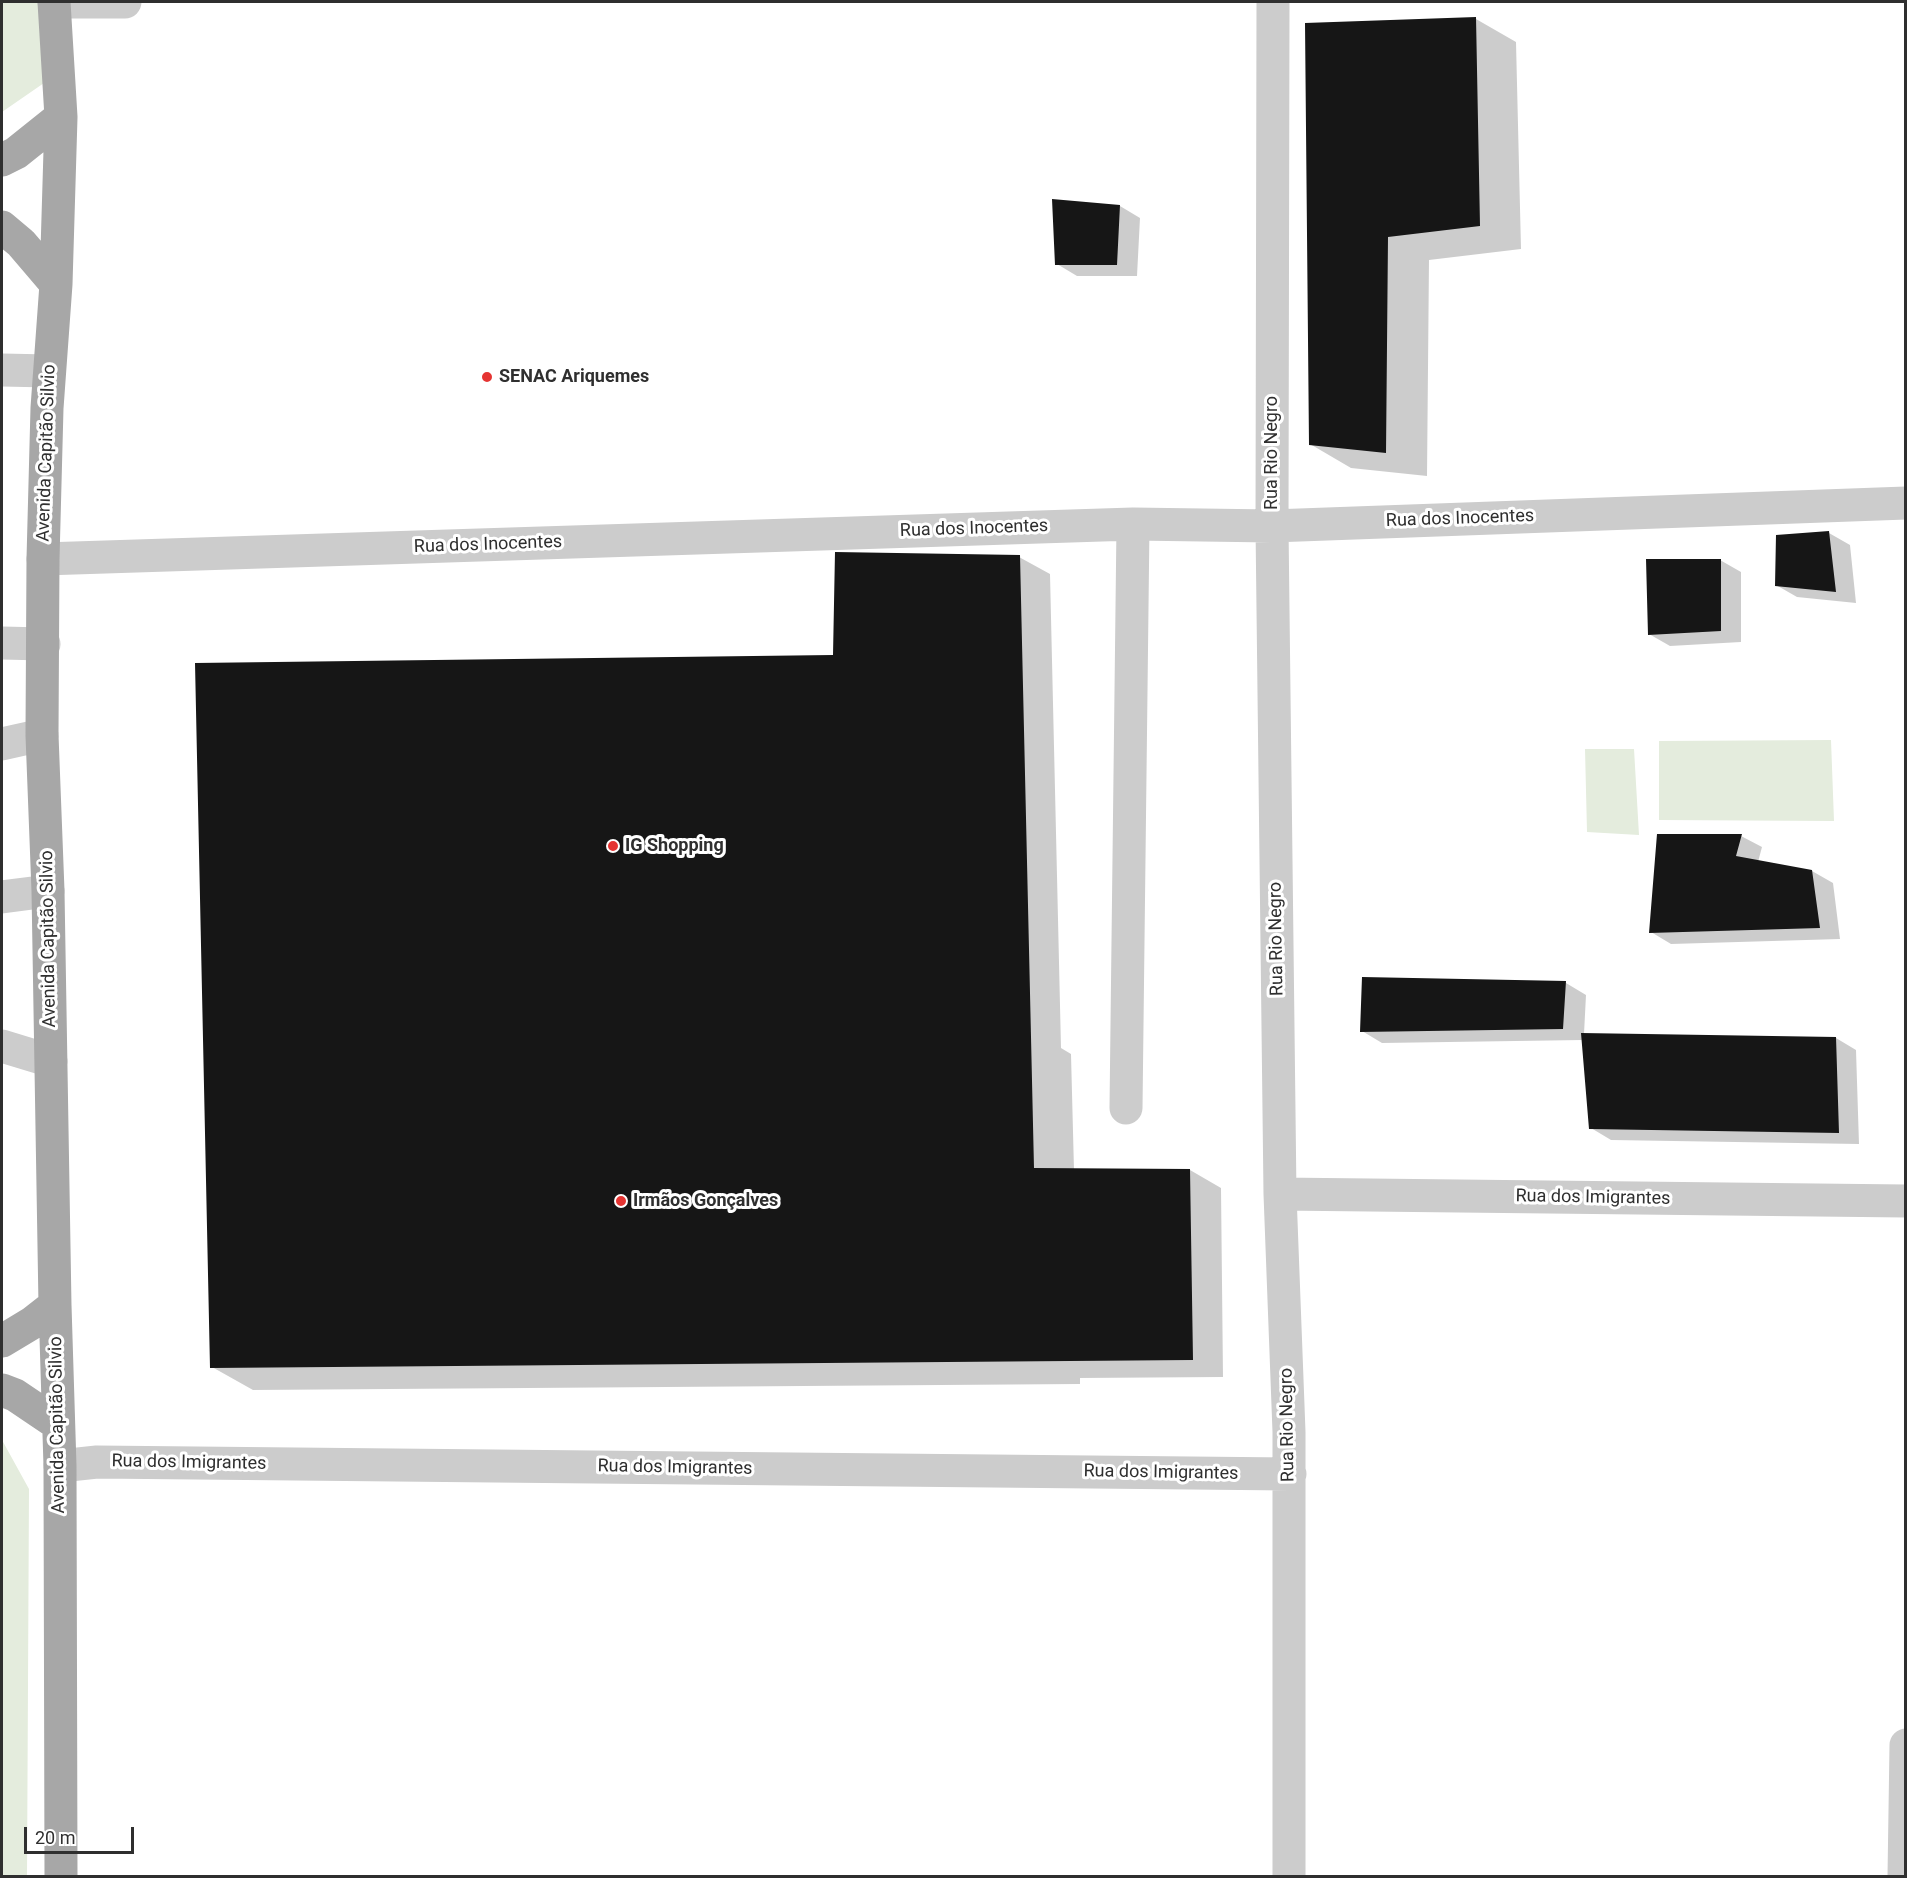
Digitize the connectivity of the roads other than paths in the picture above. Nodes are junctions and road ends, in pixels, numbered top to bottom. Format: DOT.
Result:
graph roads {
  1 [pos="54,2"];
  2 [pos="125,2"];
  3 [pos="1273,2"];
  4 [pos="61,117"];
  5 [pos="2,160"];
  6 [pos="2,227"];
  7 [pos="56,284"];
  8 [pos="2,370"];
  9 [pos="49,371"];
  10 [pos="1905,502"];
  11 [pos="1132,524"];
  12 [pos="1272,526"];
  13 [pos="42,559"];
  14 [pos="2,643"];
  15 [pos="44,644"];
  16 [pos="42,735"];
  17 [pos="2,744"];
  18 [pos="48,891"];
  19 [pos="2,897"];
  20 [pos="2,1046"];
  21 [pos="51,1061"];
  22 [pos="1126,1108"];
  23 [pos="1280,1194"];
  24 [pos="1905,1201"];
  25 [pos="55,1305"];
  26 [pos="2,1341"];
  27 [pos="2,1390"];
  28 [pos="58,1424"];
  29 [pos="60,1466"];
  30 [pos="1290,1474"];
  31 [pos="1905,1745"];
  32 [pos="61,1876"];
  33 [pos="1289,1876"];
  34 [pos="1904,1876"];
  1 -- 2 [label="street"];
  1 -- 4 [label="main road, Avenida Capitão Silvio"];
  3 -- 12 [label="street, Rua Rio Negro"];
  4 -- 5 [label="main road"];
  4 -- 7 [label="main road, Avenida Capitão Silvio"];
  6 -- 7 [label="main road"];
  7 -- 9 [label="main road, Avenida Capitão Silvio"];
  8 -- 9 [label="street"];
  9 -- 13 [label="main road, Avenida Capitão Silvio"];
  10 -- 12 [label="street, Rua dos Inocentes"];
  11 -- 12 [label="street, Rua dos Inocentes"];
  11 -- 13 [label="street, Rua dos Inocentes"];
  11 -- 22 [label="street"];
  12 -- 23 [label="street, Rua Rio Negro"];
  13 -- 15 [label="main road, Avenida Capitão Silvio"];
  14 -- 15 [label="street"];
  15 -- 16 [label="main road, Avenida Capitão Silvio"];
  16 -- 17 [label="street"];
  16 -- 18 [label="main road, Avenida Capitão Silvio"];
  18 -- 19 [label="street"];
  18 -- 21 [label="main road, Avenida Capitão Silvio"];
  20 -- 21 [label="street"];
  21 -- 25 [label="main road, Avenida Capitão Silvio"];
  23 -- 24 [label="street, Rua dos Imigrantes"];
  23 -- 30 [label="street, Rua Rio Negro"];
  25 -- 26 [label="main road"];
  25 -- 28 [label="main road, Avenida Capitão Silvio"];
  27 -- 28 [label="main road"];
  28 -- 29 [label="main road, Avenida Capitão Silvio"];
  29 -- 30 [label="street, Rua dos Imigrantes"];
  29 -- 32 [label="main road, Avenida Capitão Silvio"];
  30 -- 33 [label="street, Rua Rio Negro"];
  31 -- 34 [label="street"];
}
